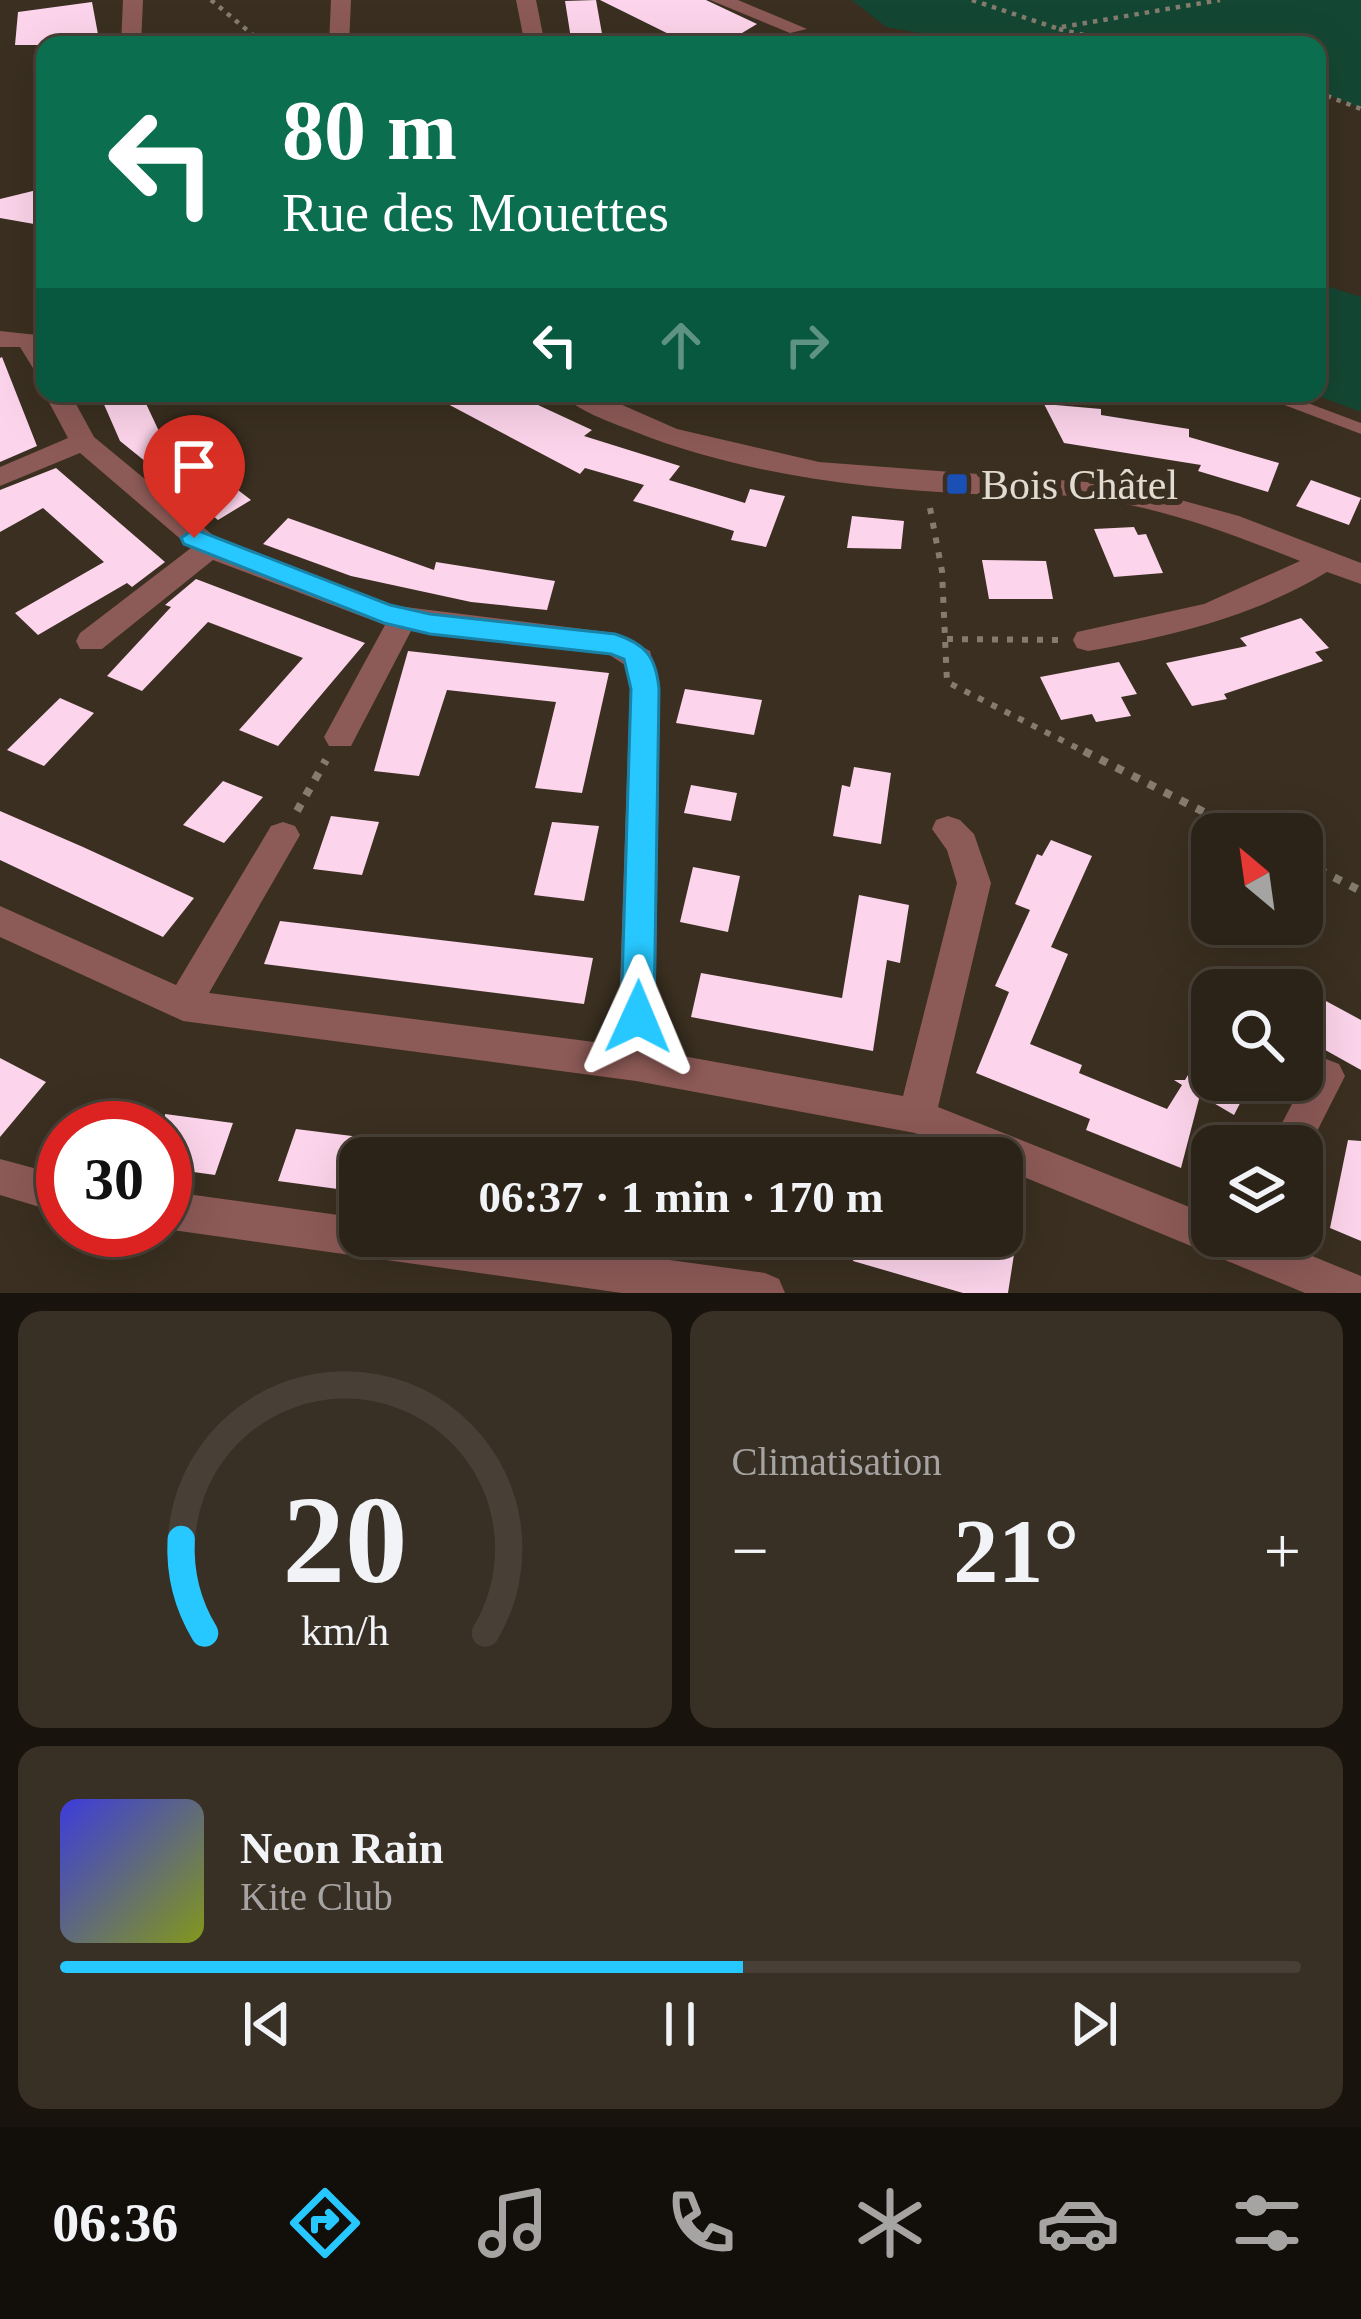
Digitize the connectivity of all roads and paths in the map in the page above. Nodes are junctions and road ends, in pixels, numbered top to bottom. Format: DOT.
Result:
graph roads {
  1 [pos="133,0"];
  2 [pos="211,0"];
  3 [pos="341,0"];
  4 [pos="526,0"];
  5 [pos="720,0"];
  6 [pos="973,0"];
  7 [pos="1220,0"];
  8 [pos="1056,28"];
  9 [pos="797,29"];
  10 [pos="131,36"];
  11 [pos="254,36"];
  12 [pos="339,36"];
  13 [pos="533,36"];
  14 [pos="1088,36"];
  15 [pos="1326,95"];
  16 [pos="1361,109"];
  17 [pos="1,337"];
  18 [pos="36,353"];
  19 [pos="62,402"];
  20 [pos="595,402"];
  21 [pos="1290,402"];
  22 [pos="1361,429"];
  23 [pos="83,442"];
  24 [pos="0,477"];
  25 [pos="923,482"];
  26 [pos="210,548"];
  27 [pos="1324,560"];
  28 [pos="1361,574"];
  29 [pos="403,618"];
  30 [pos="947,639"];
  31 [pos="1088,640"];
  32 [pos="91,641"];
  33 [pos="340,737"];
  34 [pos="1206,813"];
  35 [pos="948,829"];
  36 [pos="283,835"];
  37 [pos="1323,872"];
  38 [pos="1361,891"];
  39 [pos="0,921"];
  40 [pos="183,1005"];
  41 [pos="636,1064"];
  42 [pos="1326,1076"];
  43 [pos="916,1116"];
  44 [pos="1300,1125"];
  45 [pos="0,1177"];
  46 [pos="36,1188"];
  47 [pos="192,1214"];
  48 [pos="1191,1224"];
  49 [pos="1270,1257"];
  50 [pos="766,1293"];
  51 [pos="1353,1293"];
  1 -- 10 [label="street"];
  2 -- 11 [label="path"];
  3 -- 12 [label="street"];
  4 -- 13 [label="street"];
  5 -- 9 [label="street"];
  6 -- 8 [label="path"];
  7 -- 8 [label="path"];
  8 -- 14 [label="path"];
  15 -- 16 [label="path"];
  17 -- 18 [label="street"];
  19 -- 23 [label="street"];
  20 -- 25 [label="street"];
  21 -- 22 [label="lane"];
  23 -- 24 [label="street"];
  23 -- 26 [label="street"];
  25 -- 27 [label="street"];
  25 -- 30 [label="path"];
  26 -- 29 [label="street"];
  26 -- 32 [label="street"];
  27 -- 28 [label="street"];
  27 -- 31 [label="street"];
  29 -- 33 [label="street"];
  29 -- 41 [label="street"];
  30 -- 31 [label="path"];
  30 -- 34 [label="path"];
  33 -- 36 [label="path"];
  35 -- 43 [label="street"];
  36 -- 40 [label="street"];
  37 -- 38 [label="path"];
  39 -- 40 [label="street"];
  40 -- 41 [label="street"];
  41 -- 43 [label="street"];
  42 -- 44 [label="street"];
  43 -- 48 [label="street"];
  45 -- 46 [label="street"];
  47 -- 50 [label="street"];
  49 -- 51 [label="street"];
}
